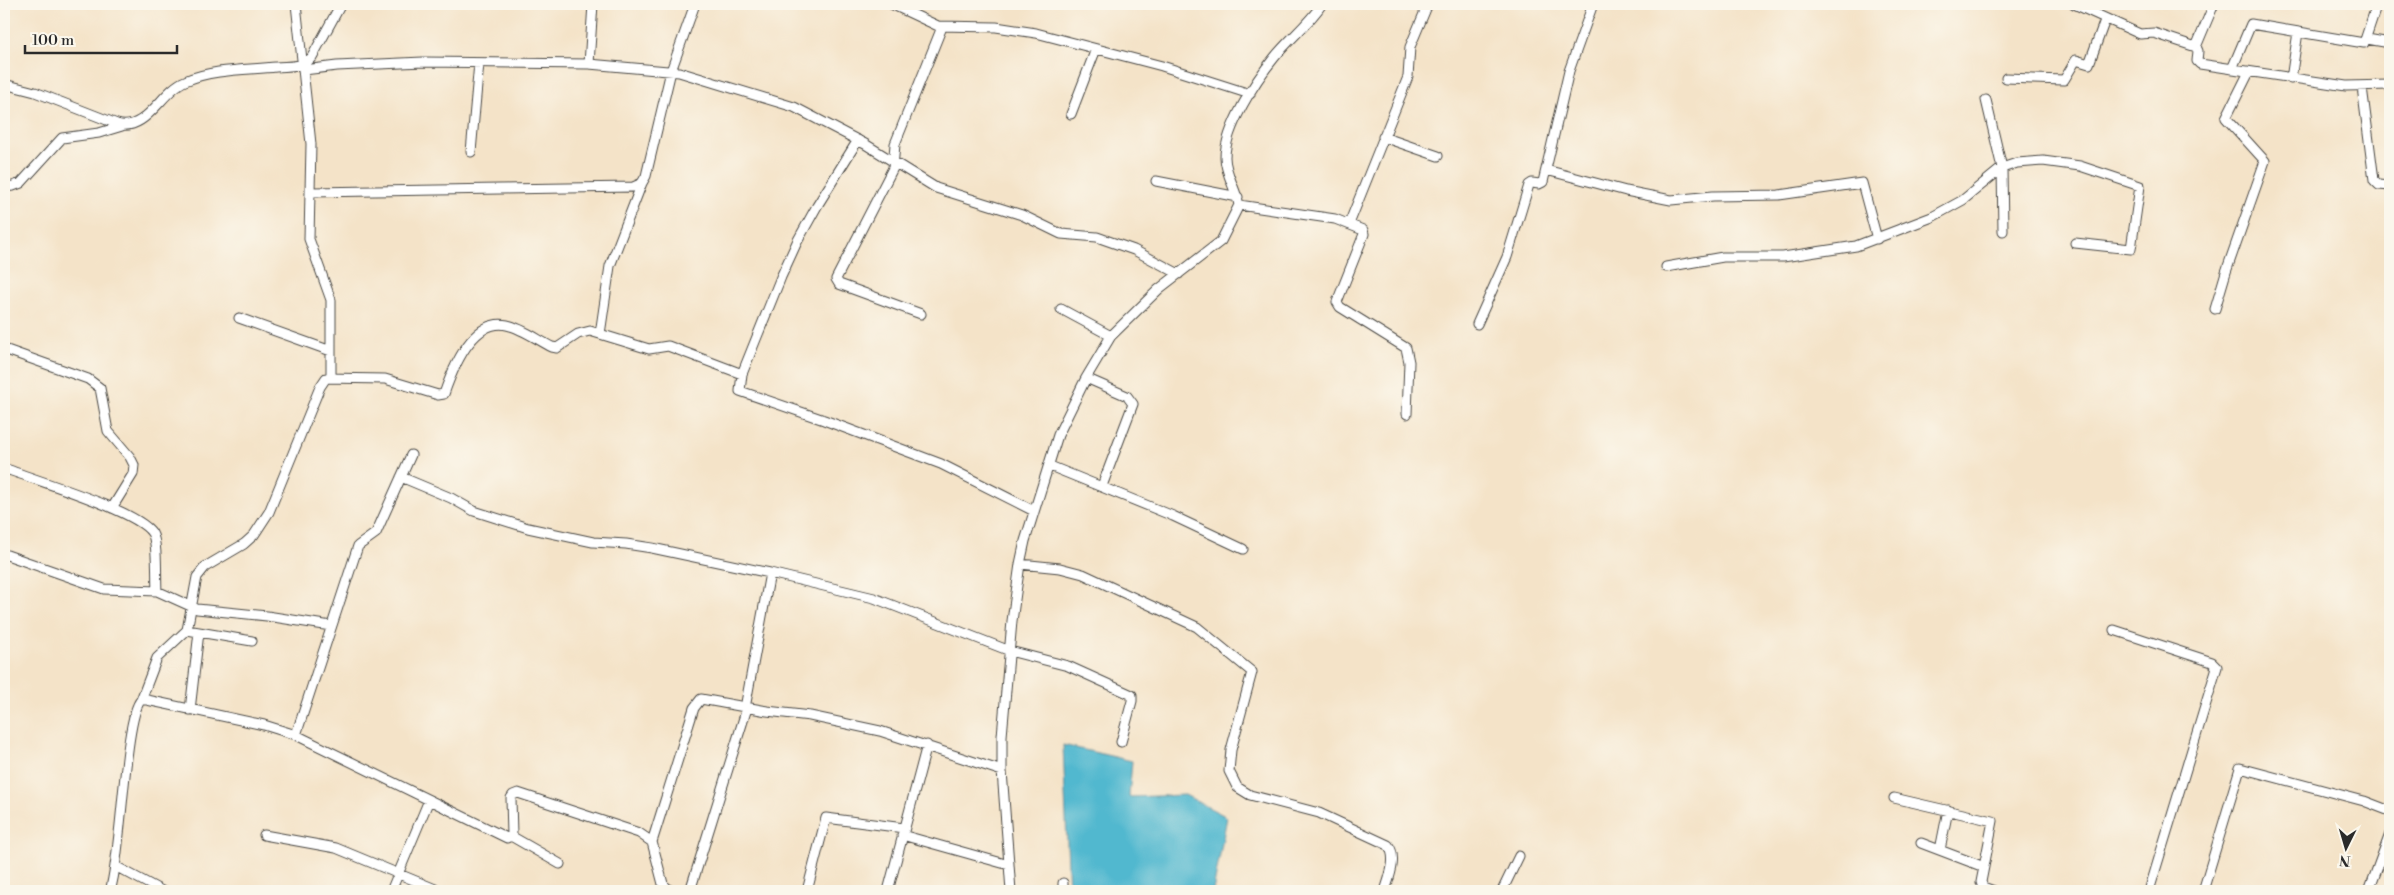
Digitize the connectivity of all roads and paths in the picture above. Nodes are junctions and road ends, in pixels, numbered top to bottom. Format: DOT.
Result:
graph roads {
  1 [pos="296,4"];
  2 [pos="341,4"];
  3 [pos="593,4"];
  4 [pos="694,4"];
  5 [pos="891,4"];
  6 [pos="1322,4"];
  7 [pos="1428,4"];
  8 [pos="1593,4"];
  9 [pos="2074,4"];
  10 [pos="2214,4"];
  11 [pos="2377,4"];
  12 [pos="2105,20"];
  13 [pos="942,27"];
  14 [pos="2298,32"];
  15 [pos="2367,40"];
  16 [pos="2390,43"];
  17 [pos="2196,47"];
  18 [pos="1096,49"];
  19 [pos="479,62"];
  20 [pos="589,64"];
  21 [pos="304,67"];
  22 [pos="2232,70"];
  23 [pos="671,71"];
  24 [pos="2249,72"];
  25 [pos="2006,78"];
  26 [pos="2291,79"];
  27 [pos="4,84"];
  28 [pos="2390,85"];
  29 [pos="2362,87"];
  30 [pos="1250,94"];
  31 [pos="1986,100"];
  32 [pos="1070,114"];
  33 [pos="122,126"];
  34 [pos="1383,137"];
  35 [pos="858,140"];
  36 [pos="470,152"];
  37 [pos="1438,156"];
  38 [pos="894,162"];
  39 [pos="2002,168"];
  40 [pos="1546,170"];
  41 [pos="1156,181"];
  42 [pos="642,183"];
  43 [pos="4,186"];
  44 [pos="2390,186"];
  45 [pos="312,192"];
  46 [pos="1238,201"];
  47 [pos="1349,224"];
  48 [pos="2003,231"];
  49 [pos="1877,239"];
  50 [pos="2075,243"];
  51 [pos="1666,267"];
  52 [pos="1179,274"];
  53 [pos="2215,309"];
  54 [pos="1061,310"];
  55 [pos="921,314"];
  56 [pos="239,318"];
  57 [pos="1477,324"];
  58 [pos="600,334"];
  59 [pos="1112,336"];
  60 [pos="4,349"];
  61 [pos="331,350"];
  62 [pos="742,374"];
  63 [pos="331,377"];
  64 [pos="1086,378"];
  65 [pos="1407,414"];
  66 [pos="411,454"];
  67 [pos="1050,466"];
  68 [pos="4,468"];
  69 [pos="401,477"];
  70 [pos="1102,486"];
  71 [pos="112,508"];
  72 [pos="1034,511"];
  73 [pos="1243,550"];
  74 [pos="4,554"];
  75 [pos="1020,564"];
  76 [pos="770,573"];
  77 [pos="157,591"];
  78 [pos="191,607"];
  79 [pos="331,626"];
  80 [pos="186,630"];
  81 [pos="2114,630"];
  82 [pos="199,632"];
  83 [pos="252,641"];
  84 [pos="1010,651"];
  85 [pos="141,700"];
  86 [pos="746,708"];
  87 [pos="190,710"];
  88 [pos="296,735"];
  89 [pos="1121,742"];
  90 [pos="927,745"];
  91 [pos="1002,771"];
  92 [pos="1894,798"];
  93 [pos="429,800"];
  94 [pos="1948,810"];
  95 [pos="2390,811"];
  96 [pos="903,831"];
  97 [pos="2390,834"];
  98 [pos="264,835"];
  99 [pos="511,836"];
  100 [pos="652,842"];
  101 [pos="1921,843"];
  102 [pos="1940,850"];
  103 [pos="1519,856"];
  104 [pos="560,864"];
  105 [pos="1009,865"];
  106 [pos="117,867"];
  107 [pos="1984,867"];
  108 [pos="397,875"];
  109 [pos="664,889"];
  110 [pos="1989,890"];
  111 [pos="110,891"];
  112 [pos="162,891"];
  113 [pos="391,891"];
  114 [pos="440,891"];
  115 [pos="690,891"];
  116 [pos="807,891"];
  117 [pos="888,891"];
  118 [pos="1011,891"];
  119 [pos="1385,891"];
  120 [pos="1502,891"];
  121 [pos="2149,891"];
  122 [pos="2203,891"];
  123 [pos="2370,891"];
  1 -- 21 [label="street"];
  2 -- 21 [label="street"];
  3 -- 20 [label="street"];
  4 -- 23 [label="street"];
  5 -- 13 [label="street"];
  6 -- 30 [label="street"];
  7 -- 34 [label="street"];
  8 -- 40 [label="street"];
  9 -- 12 [label="street"];
  10 -- 17 [label="street"];
  11 -- 15 [label="street"];
  12 -- 17 [label="street"];
  12 -- 25 [label="street"];
  13 -- 18 [label="street"];
  13 -- 38 [label="street"];
  14 -- 15 [label="street"];
  14 -- 22 [label="street"];
  14 -- 26 [label="street"];
  15 -- 16 [label="street"];
  17 -- 22 [label="street"];
  18 -- 30 [label="street"];
  18 -- 32 [label="street"];
  19 -- 20 [label="street"];
  19 -- 21 [label="street"];
  19 -- 36 [label="street"];
  20 -- 23 [label="street"];
  21 -- 33 [label="street"];
  21 -- 45 [label="street"];
  22 -- 24 [label="street"];
  23 -- 35 [label="street"];
  23 -- 42 [label="street"];
  24 -- 26 [label="street"];
  24 -- 53 [label="street"];
  26 -- 29 [label="street"];
  27 -- 33 [label="street"];
  28 -- 29 [label="street"];
  29 -- 44 [label="street"];
  30 -- 46 [label="street"];
  31 -- 39 [label="street"];
  33 -- 43 [label="street"];
  34 -- 37 [label="street"];
  34 -- 47 [label="street"];
  35 -- 38 [label="street"];
  35 -- 62 [label="street"];
  38 -- 52 [label="street"];
  38 -- 55 [label="street"];
  39 -- 48 [label="street"];
  39 -- 49 [label="street"];
  39 -- 50 [label="street"];
  40 -- 49 [label="street"];
  40 -- 57 [label="street"];
  41 -- 46 [label="street"];
  42 -- 45 [label="street"];
  42 -- 58 [label="street"];
  45 -- 61 [label="street"];
  46 -- 47 [label="street"];
  46 -- 52 [label="street"];
  47 -- 65 [label="street"];
  49 -- 51 [label="street"];
  52 -- 59 [label="street"];
  54 -- 59 [label="street"];
  56 -- 61 [label="street"];
  58 -- 62 [label="street"];
  58 -- 63 [label="street"];
  59 -- 64 [label="street"];
  60 -- 71 [label="street"];
  61 -- 63 [label="street"];
  62 -- 72 [label="street"];
  63 -- 78 [label="street"];
  64 -- 67 [label="street"];
  64 -- 70 [label="street"];
  66 -- 69 [label="street"];
  67 -- 70 [label="street"];
  67 -- 72 [label="street"];
  68 -- 71 [label="street"];
  69 -- 76 [label="street"];
  69 -- 79 [label="street"];
  70 -- 73 [label="street"];
  71 -- 77 [label="street"];
  72 -- 75 [label="street"];
  74 -- 77 [label="street"];
  75 -- 84 [label="street"];
  75 -- 119 [label="street"];
  76 -- 84 [label="street"];
  76 -- 86 [label="street"];
  77 -- 78 [label="street"];
  78 -- 79 [label="street"];
  78 -- 80 [label="street"];
  79 -- 88 [label="street"];
  80 -- 82 [label="street"];
  80 -- 85 [label="street"];
  81 -- 121 [label="street"];
  82 -- 83 [label="street"];
  82 -- 87 [label="street"];
  84 -- 89 [label="street"];
  84 -- 91 [label="street"];
  85 -- 87 [label="street"];
  85 -- 106 [label="street"];
  86 -- 90 [label="street"];
  86 -- 100 [label="street"];
  86 -- 115 [label="street"];
  87 -- 88 [label="street"];
  88 -- 93 [label="street"];
  90 -- 91 [label="street"];
  90 -- 96 [label="street"];
  91 -- 105 [label="street"];
  92 -- 94 [label="street"];
  93 -- 99 [label="street"];
  93 -- 108 [label="street"];
  94 -- 102 [label="street"];
  94 -- 107 [label="street"];
  95 -- 122 [label="street"];
  96 -- 105 [label="street"];
  96 -- 116 [label="street"];
  96 -- 117 [label="street"];
  97 -- 123 [label="street"];
  98 -- 108 [label="street"];
  99 -- 100 [label="street"];
  99 -- 104 [label="street"];
  100 -- 109 [label="street"];
  101 -- 102 [label="street"];
  102 -- 107 [label="street"];
  103 -- 120 [label="street"];
  105 -- 118 [label="street"];
  106 -- 111 [label="street"];
  106 -- 112 [label="street"];
  107 -- 110 [label="street"];
  108 -- 113 [label="street"];
  108 -- 114 [label="street"];
}
